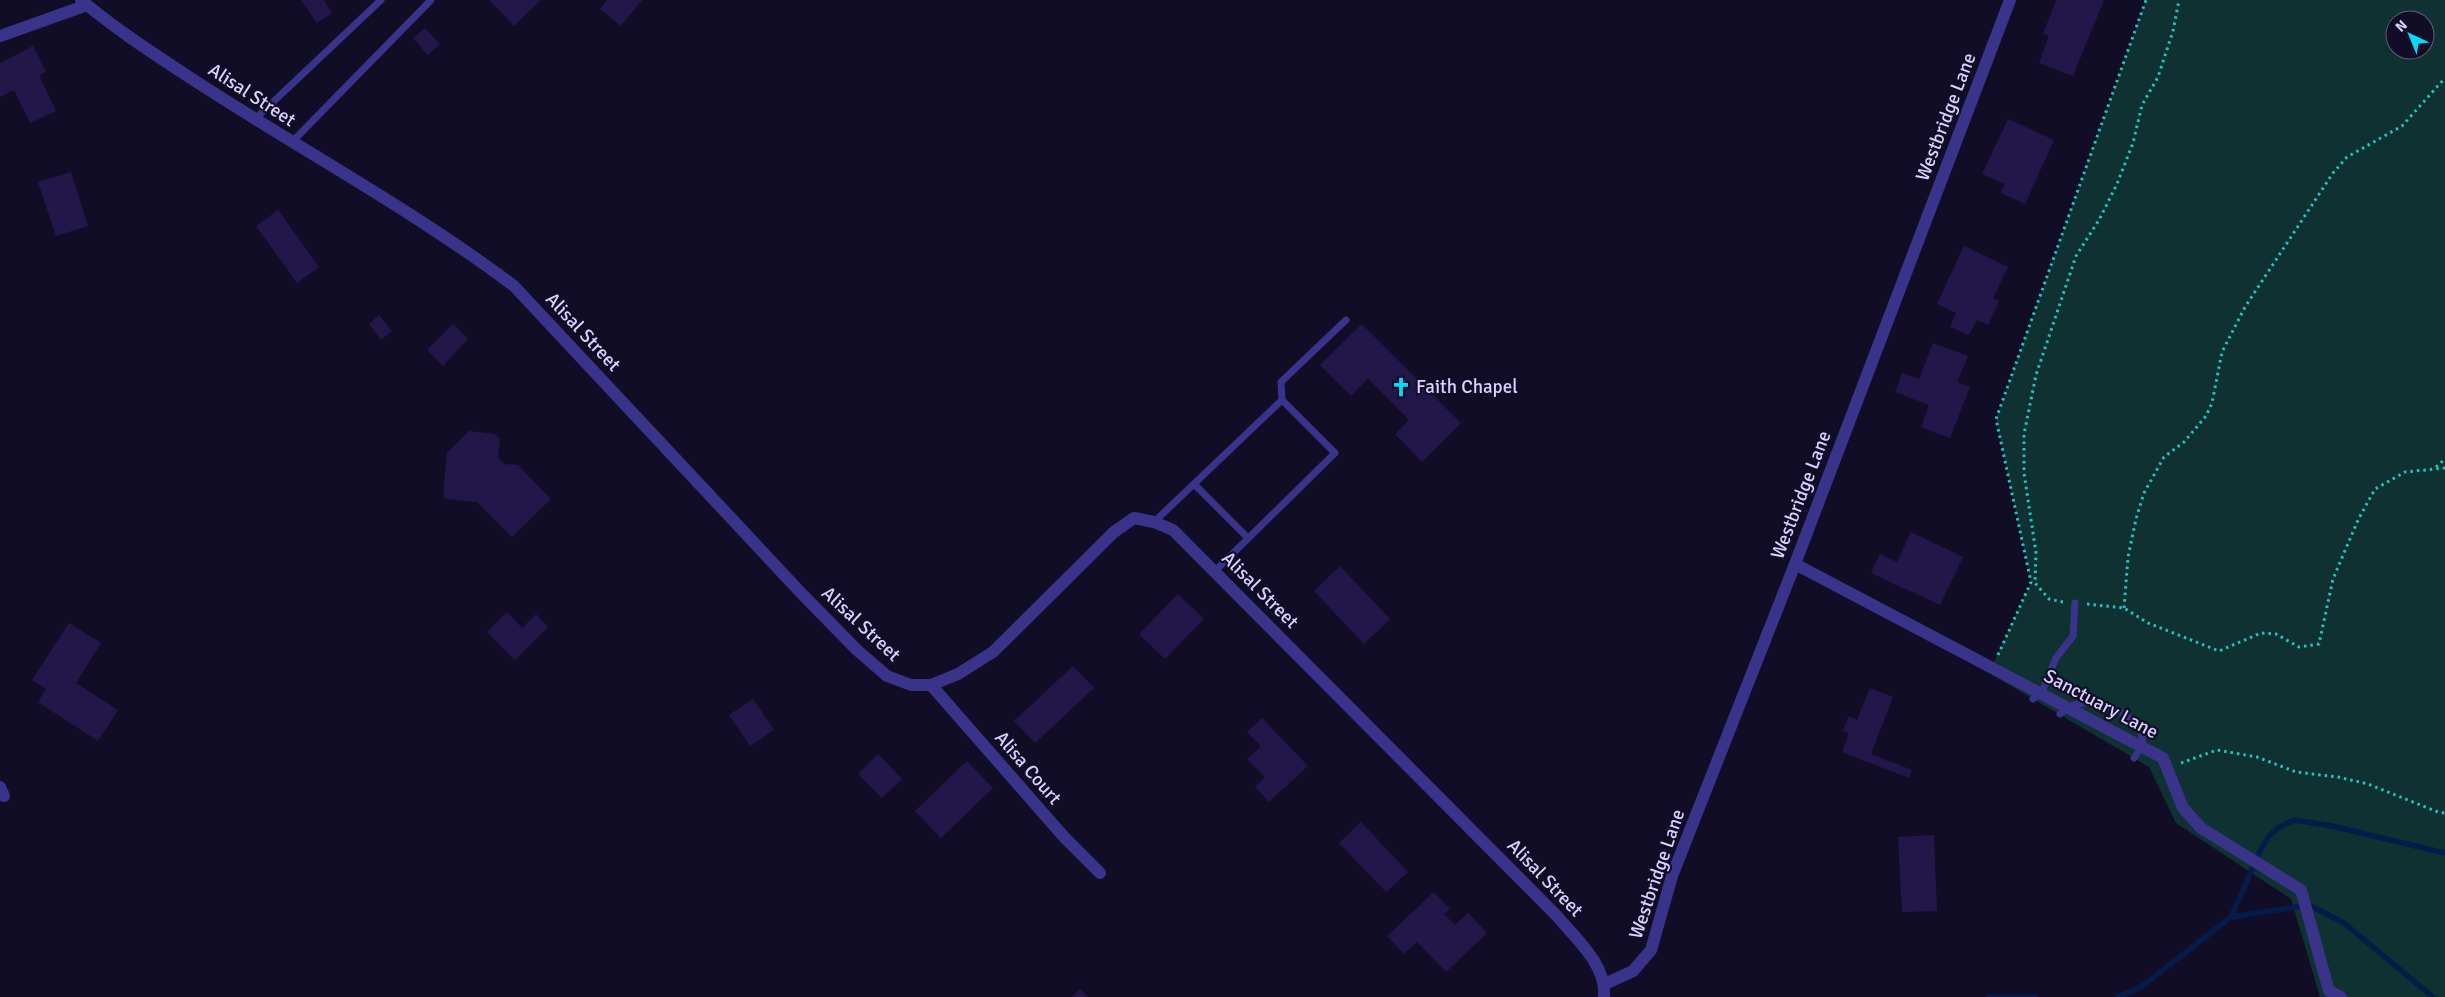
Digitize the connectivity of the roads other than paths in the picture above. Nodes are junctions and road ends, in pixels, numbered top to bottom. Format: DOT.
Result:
graph roads {
  1 [pos="381,0"];
  2 [pos="431,0"];
  3 [pos="2010,0"];
  4 [pos="84,3"];
  5 [pos="0,36"];
  6 [pos="254,120"];
  7 [pos="292,143"];
  8 [pos="1346,320"];
  9 [pos="1282,400"];
  10 [pos="1194,484"];
  11 [pos="1154,522"];
  12 [pos="1248,538"];
  13 [pos="1795,564"];
  14 [pos="1215,571"];
  15 [pos="2075,604"];
  16 [pos="931,685"];
  17 [pos="2036,696"];
  18 [pos="2063,711"];
  19 [pos="2141,746"];
  20 [pos="2134,758"];
  21 [pos="1100,872"];
  22 [pos="1605,991"];
  23 [pos="2341,997"];
  1 -- 6 [label="lane"];
  2 -- 7 [label="lane"];
  3 -- 13 [label="street, Westbridge Lane"];
  4 -- 5 [label="street"];
  4 -- 6 [label="street, Alisal Street"];
  6 -- 7 [label="street, Alisal Street"];
  7 -- 16 [label="street, Alisal Street"];
  8 -- 9 [label="lane"];
  9 -- 10 [label="lane"];
  9 -- 12 [label="lane"];
  10 -- 11 [label="lane"];
  10 -- 12 [label="lane"];
  11 -- 14 [label="street, Alisal Street"];
  11 -- 16 [label="street, Alisal Street"];
  12 -- 14 [label="lane"];
  13 -- 17 [label="street, Sanctuary Lane"];
  13 -- 22 [label="street, Westbridge Lane"];
  14 -- 22 [label="street, Alisal Street"];
  15 -- 17 [label="lane"];
  16 -- 21 [label="street, Alisa Court"];
  17 -- 18 [label="street, Sanctuary Lane"];
  18 -- 19 [label="street, Sanctuary Lane"];
  18 -- 19 [label="lane"];
  19 -- 20 [label="lane"];
  19 -- 23 [label="street, Sanctuary Lane"];
}
